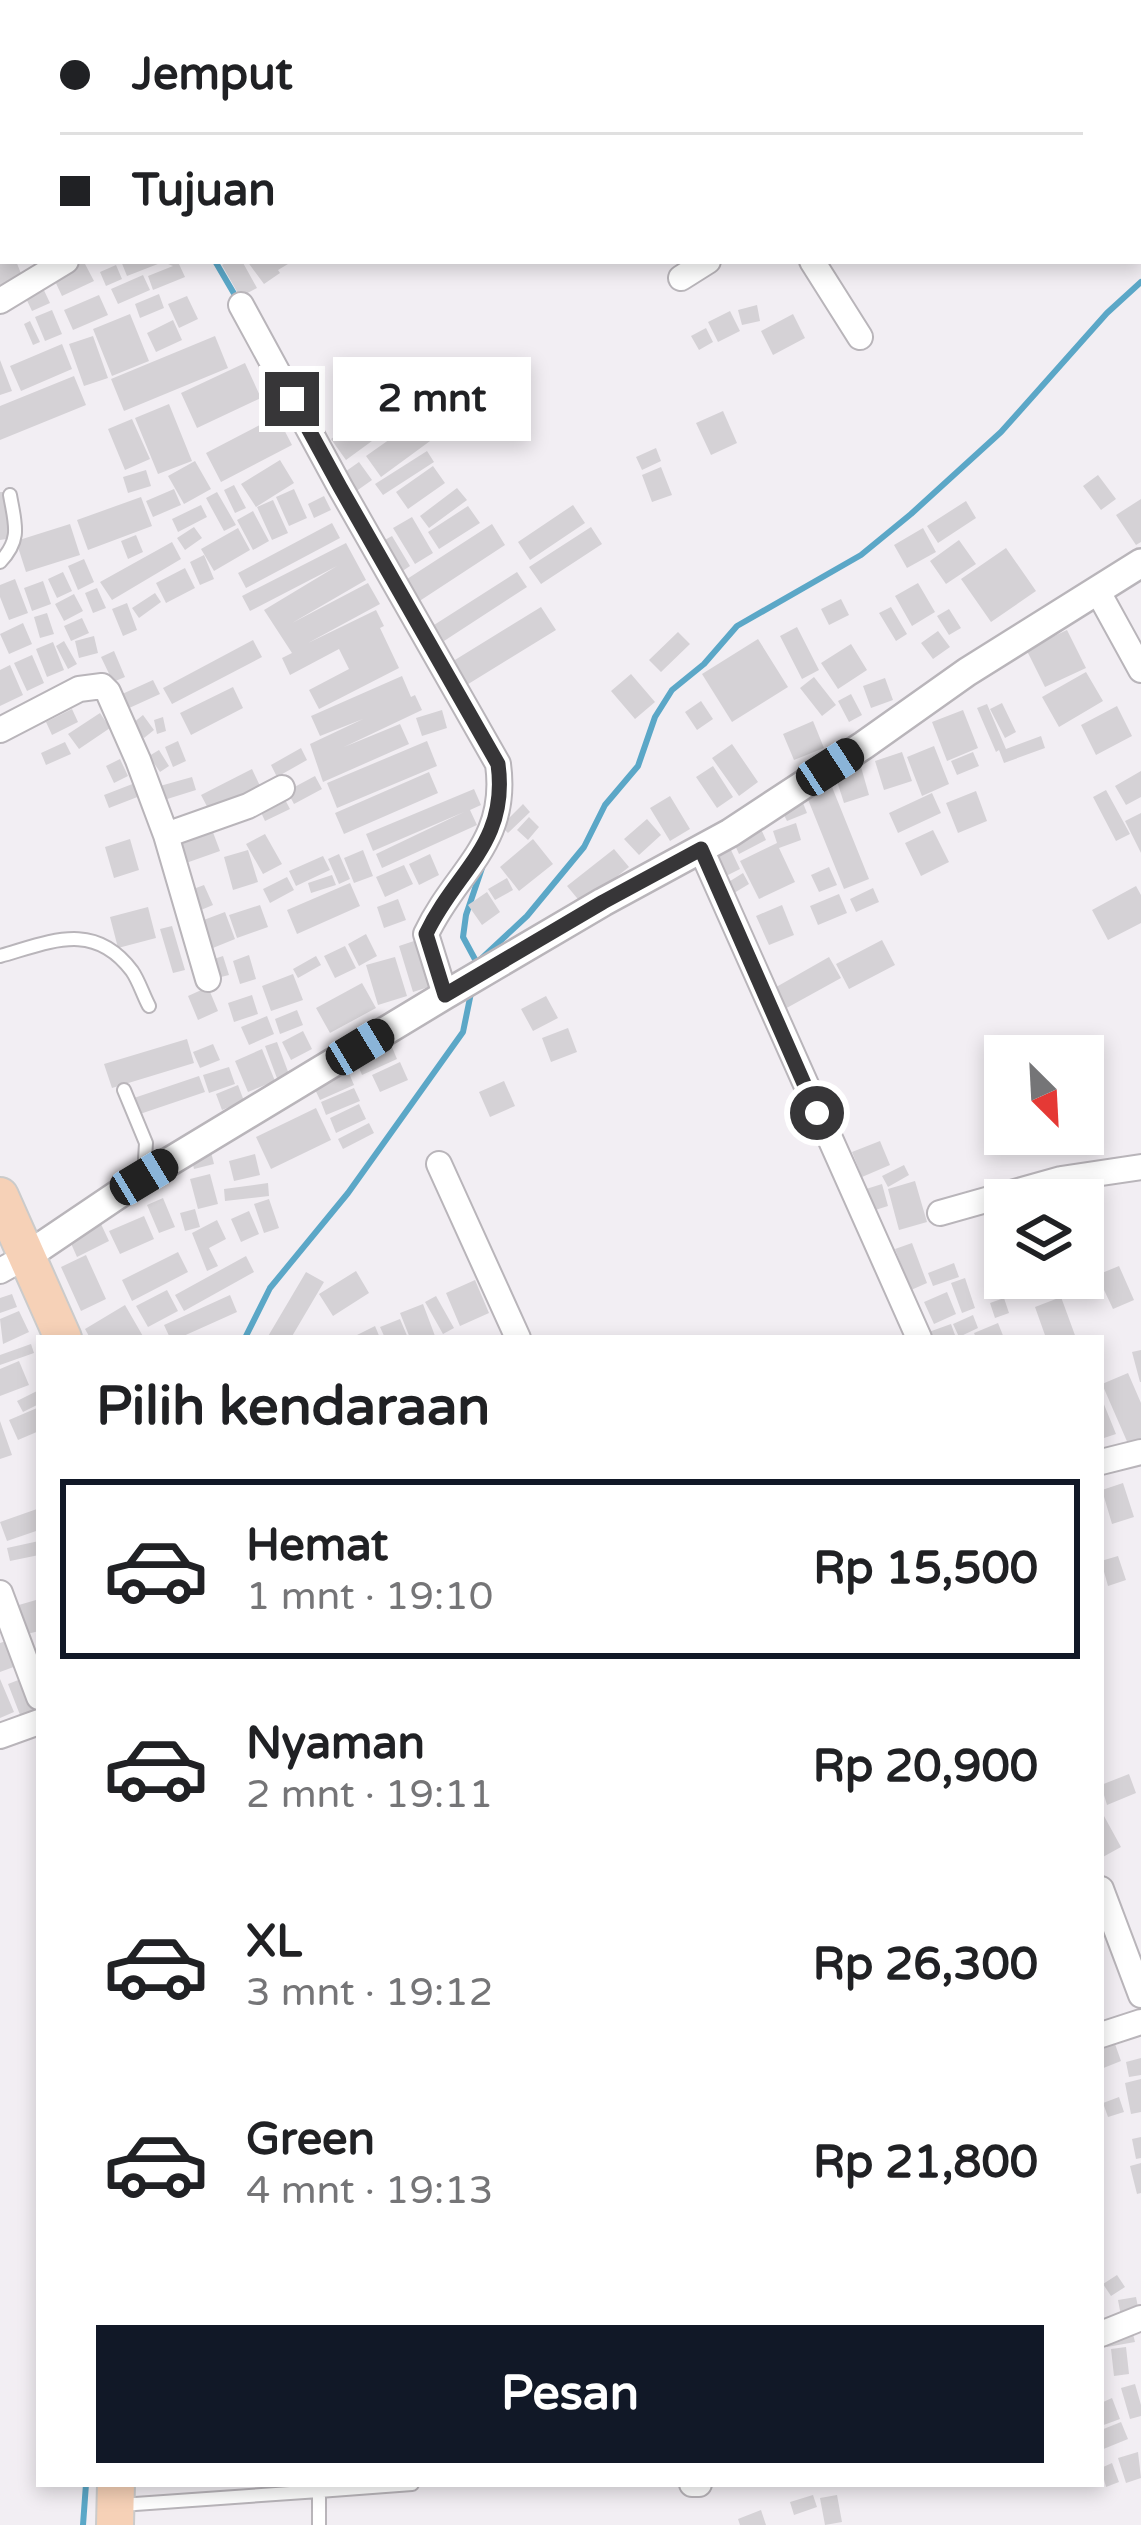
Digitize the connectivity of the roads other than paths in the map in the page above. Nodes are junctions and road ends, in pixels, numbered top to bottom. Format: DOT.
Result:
graph roads {
  1 [pos="61,264"];
  2 [pos="703,264"];
  3 [pos="814,264"];
  4 [pos="680,278"];
  5 [pos="0,301"];
  6 [pos="241,305"];
  7 [pos="860,337"];
  8 [pos="10,495"];
  9 [pos="0,562"];
  10 [pos="1141,563"];
  11 [pos="1097,590"];
  12 [pos="1141,670"];
  13 [pos="0,730"];
  14 [pos="282,788"];
  15 [pos="166,835"];
  16 [pos="701,849"];
  17 [pos="0,956"];
  18 [pos="208,979"];
  19 [pos="468,981"];
  20 [pos="149,1006"];
  21 [pos="124,1090"];
  22 [pos="439,1164"];
  23 [pos="1141,1167"];
  24 [pos="144,1177"];
  25 [pos="0,1196"];
  26 [pos="940,1213"];
  27 [pos="14,1263"];
  28 [pos="61,1335"];
  29 [pos="517,1335"];
  30 [pos="918,1335"];
  31 [pos="1141,1452"];
  32 [pos="1104,1461"];
  33 [pos="0,1593"];
  34 [pos="36,1688"];
  35 [pos="36,1723"];
  36 [pos="0,1736"];
  37 [pos="1104,1897"];
  38 [pos="1141,1995"];
  39 [pos="1141,2022"];
  40 [pos="1104,2034"];
  41 [pos="1141,2318"];
  42 [pos="1104,2333"];
  43 [pos="372,2487"];
  44 [pos="319,2491"];
  45 [pos="116,2505"];
  46 [pos="319,2525"];
  1 -- 5 [label="street"];
  2 -- 4 [label="street"];
  3 -- 7 [label="street"];
  6 -- 19 [label="street"];
  8 -- 9 [label="lane"];
  10 -- 11 [label="street"];
  11 -- 12 [label="street"];
  11 -- 16 [label="street"];
  13 -- 15 [label="street"];
  14 -- 15 [label="street"];
  15 -- 18 [label="street"];
  16 -- 19 [label="street"];
  16 -- 30 [label="street"];
  17 -- 20 [label="lane"];
  19 -- 24 [label="street"];
  21 -- 24 [label="lane"];
  22 -- 29 [label="street"];
  23 -- 26 [label="street"];
  24 -- 27 [label="street"];
  25 -- 27 [label="main road"];
  27 -- 28 [label="main road"];
  31 -- 32 [label="street"];
  33 -- 34 [label="street"];
  35 -- 36 [label="street"];
  37 -- 38 [label="street"];
  39 -- 40 [label="street"];
  41 -- 42 [label="street"];
  43 -- 44 [label="lane"];
  44 -- 45 [label="lane"];
  44 -- 46 [label="lane"];
}
